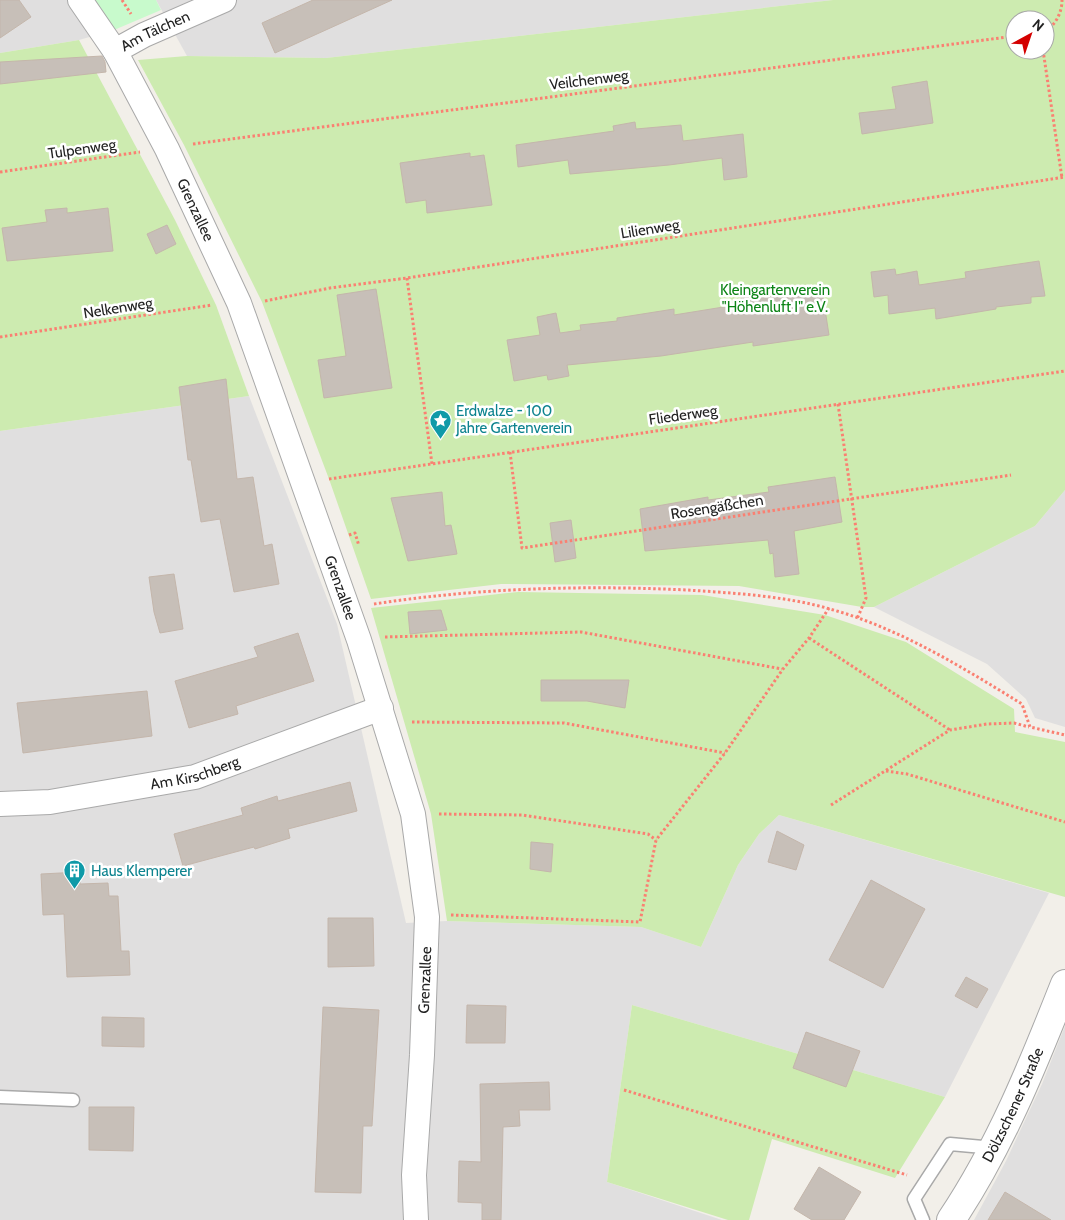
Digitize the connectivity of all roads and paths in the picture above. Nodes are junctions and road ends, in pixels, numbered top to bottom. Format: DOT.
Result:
graph roads {
  1 [pos="80,0"];
  2 [pos="224,0"];
  3 [pos="1062,0"];
  4 [pos="1055,22"];
  5 [pos="1005,37"];
  6 [pos="115,51"];
  7 [pos="1045,60"];
  8 [pos="166,149"];
  9 [pos="0,172"];
  10 [pos="1064,178"];
  11 [pos="407,278"];
  12 [pos="239,303"];
  13 [pos="0,337"];
  14 [pos="1065,371"];
  15 [pos="838,404"];
  16 [pos="510,452"];
  17 [pos="432,464"];
  18 [pos="1011,475"];
  19 [pos="304,486"];
  20 [pos="850,498"];
  21 [pos="348,608"];
  22 [pos="829,608"];
  23 [pos="857,618"];
  24 [pos="809,638"];
  25 [pos="359,640"];
  26 [pos="783,669"];
  27 [pos="384,717"];
  28 [pos="1030,727"];
  29 [pos="950,730"];
  30 [pos="1065,735"];
  31 [pos="725,753"];
  32 [pos="885,771"];
  33 [pos="0,804"];
  34 [pos="832,805"];
  35 [pos="413,814"];
  36 [pos="1065,822"];
  37 [pos="656,840"];
  38 [pos="427,917"];
  39 [pos="1065,984"];
  40 [pos="624,1090"];
  41 [pos="0,1096"];
  42 [pos="73,1100"];
  43 [pos="994,1148"];
  44 [pos="926,1182"];
  45 [pos="416,1220"];
  46 [pos="923,1220"];
  47 [pos="951,1220"];
  1 -- 6 [label="street, Grenzallee"];
  2 -- 6 [label="street, Am Tälchen"];
  3 -- 4 [label="path"];
  5 -- 8 [label="path, Veilchenweg"];
  6 -- 8 [label="street, Grenzallee"];
  7 -- 10 [label="path"];
  8 -- 9 [label="path, Tulpenweg"];
  8 -- 12 [label="street, Grenzallee"];
  10 -- 11 [label="path, Lilienweg"];
  11 -- 12 [label="path, Lilienweg"];
  11 -- 17 [label="path"];
  12 -- 13 [label="path, Nelkenweg"];
  12 -- 19 [label="street, Grenzallee"];
  14 -- 15 [label="path, Fliederweg"];
  15 -- 16 [label="path, Fliederweg"];
  15 -- 20 [label="path"];
  16 -- 17 [label="path, Fliederweg"];
  16 -- 20 [label="path, Rosengäßchen"];
  17 -- 19 [label="path, Fliederweg"];
  18 -- 20 [label="path, Rosengäßchen"];
  19 -- 21 [label="street, Grenzallee"];
  20 -- 23 [label="path"];
  21 -- 22 [label="path"];
  21 -- 25 [label="street, Grenzallee"];
  22 -- 23 [label="path"];
  22 -- 24 [label="path"];
  23 -- 28 [label="path"];
  24 -- 26 [label="path"];
  24 -- 29 [label="path"];
  25 -- 26 [label="path"];
  25 -- 27 [label="street, Grenzallee"];
  26 -- 31 [label="path"];
  27 -- 31 [label="path"];
  27 -- 33 [label="street, Am Kirschberg"];
  27 -- 35 [label="street, Grenzallee"];
  28 -- 29 [label="path"];
  28 -- 30 [label="path"];
  29 -- 32 [label="path"];
  31 -- 37 [label="path"];
  32 -- 34 [label="path"];
  32 -- 36 [label="path"];
  35 -- 37 [label="path"];
  35 -- 38 [label="street, Grenzallee"];
  37 -- 38 [label="path"];
  38 -- 45 [label="street, Grenzallee"];
  39 -- 43 [label="street, Dölzschener Straße"];
  40 -- 44 [label="path"];
  41 -- 42 [label="lane"];
  43 -- 44 [label="lane"];
  43 -- 47 [label="street, Dölzschener Straße"];
  44 -- 46 [label="lane"];
}
